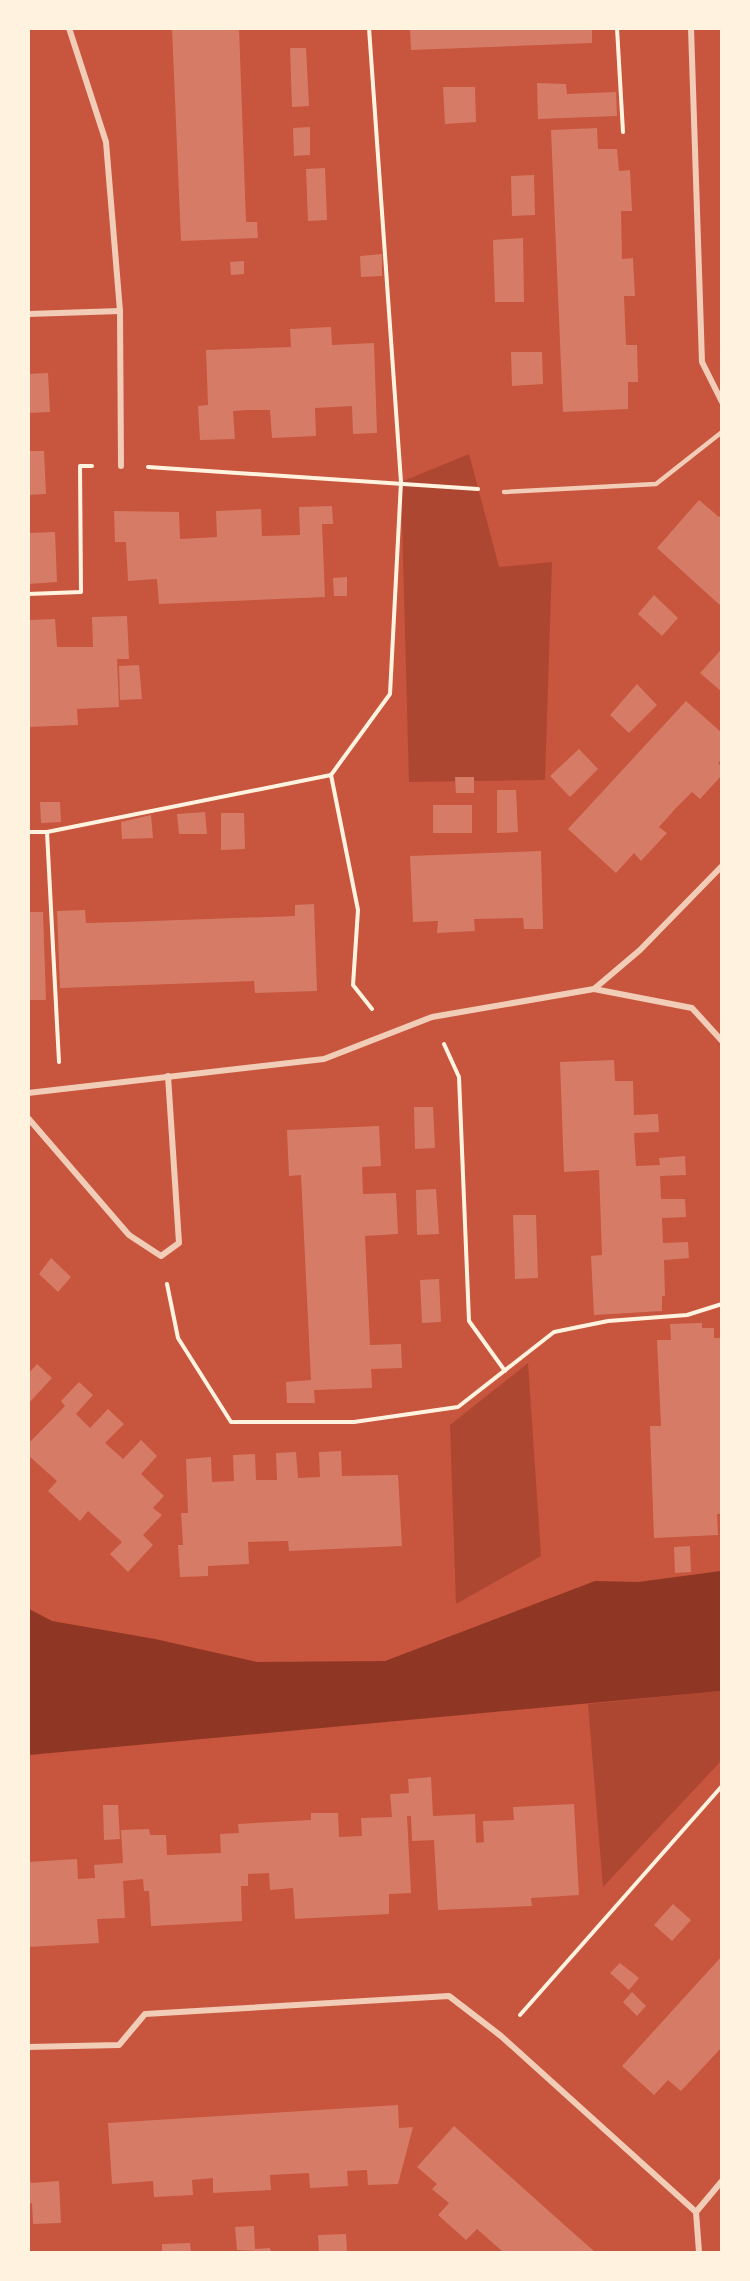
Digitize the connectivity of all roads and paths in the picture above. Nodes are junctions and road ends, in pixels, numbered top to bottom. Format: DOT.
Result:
graph roads {
  1 [pos="69,28"];
  2 [pos="369,28"];
  3 [pos="617,28"];
  4 [pos="691,28"];
  5 [pos="623,132"];
  6 [pos="120,311"];
  7 [pos="28,314"];
  8 [pos="722,402"];
  9 [pos="722,432"];
  10 [pos="121,466"];
  11 [pos="401,482"];
  12 [pos="504,492"];
  13 [pos="28,594"];
  14 [pos="331,775"];
  15 [pos="28,832"];
  16 [pos="47,832"];
  17 [pos="722,866"];
  18 [pos="594,989"];
  19 [pos="432,1017"];
  20 [pos="391,1033"];
  21 [pos="722,1041"];
  22 [pos="168,1076"];
  23 [pos="60,1089"];
  24 [pos="28,1093"];
  25 [pos="28,1119"];
  26 [pos="161,1256"];
  27 [pos="722,1304"];
  28 [pos="505,1371"];
  29 [pos="722,1786"];
  30 [pos="501,2036"];
  31 [pos="28,2047"];
  32 [pos="722,2181"];
  33 [pos="696,2212"];
  34 [pos="699,2253"];
  1 -- 6 [label="street"];
  2 -- 11 [label="path"];
  3 -- 5 [label="path"];
  4 -- 8 [label="street"];
  6 -- 7 [label="street"];
  6 -- 10 [label="street"];
  9 -- 12 [label="lane"];
  10 -- 11 [label="path"];
  10 -- 13 [label="path"];
  11 -- 12 [label="path"];
  11 -- 14 [label="path"];
  14 -- 16 [label="path"];
  14 -- 20 [label="path"];
  15 -- 16 [label="path"];
  16 -- 23 [label="path"];
  17 -- 18 [label="street"];
  18 -- 19 [label="street"];
  18 -- 21 [label="street"];
  19 -- 20 [label="street"];
  19 -- 28 [label="path"];
  20 -- 22 [label="street"];
  22 -- 23 [label="street"];
  22 -- 26 [label="street"];
  23 -- 24 [label="street"];
  25 -- 26 [label="street"];
  26 -- 28 [label="path"];
  27 -- 28 [label="path"];
  29 -- 30 [label="path"];
  30 -- 31 [label="street"];
  30 -- 33 [label="street"];
  32 -- 33 [label="street"];
  33 -- 34 [label="street"];
}
